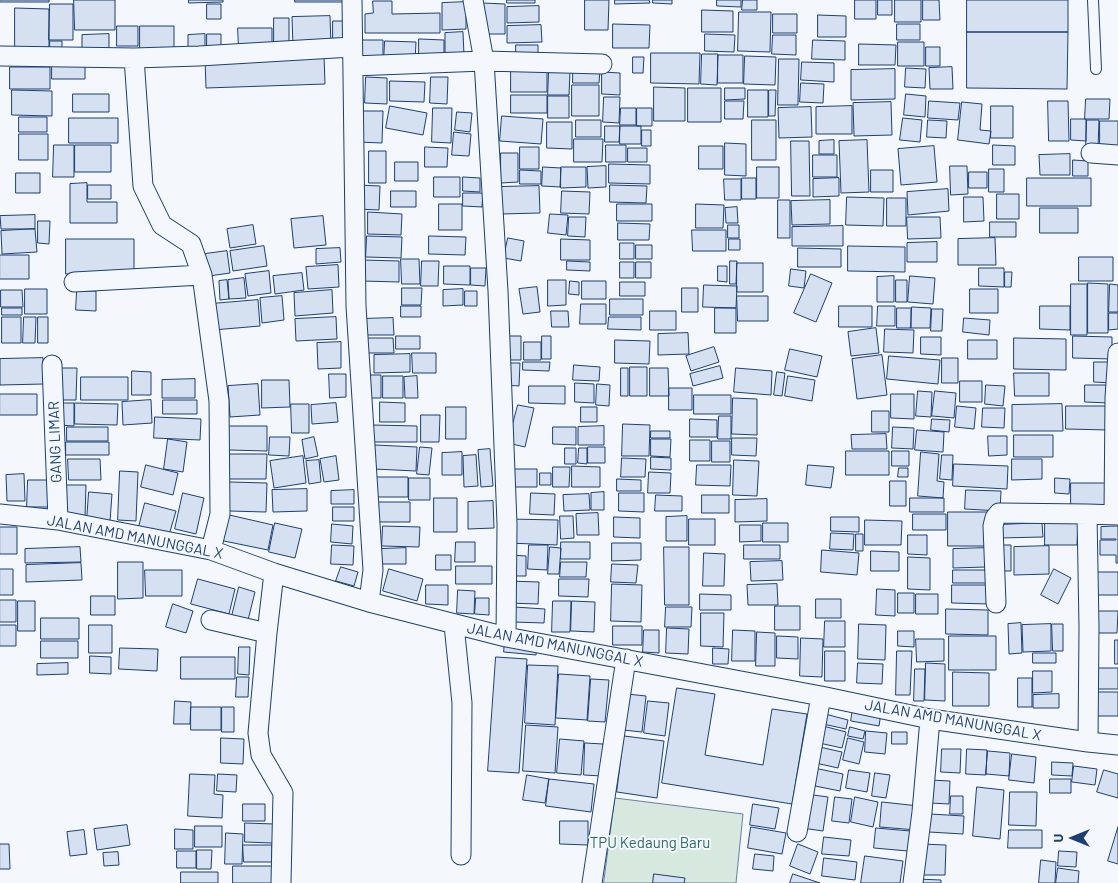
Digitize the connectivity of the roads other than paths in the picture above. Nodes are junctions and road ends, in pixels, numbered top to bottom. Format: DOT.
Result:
graph roads {
  1 [pos="352,0"];
  2 [pos="473,0"];
  3 [pos="1093,0"];
  4 [pos="352,47"];
  5 [pos="0,56"];
  6 [pos="134,58"];
  7 [pos="484,61"];
  8 [pos="602,64"];
  9 [pos="353,66"];
  10 [pos="1096,69"];
  11 [pos="1091,153"];
  12 [pos="1118,155"];
  13 [pos="202,275"];
  14 [pos="74,282"];
  15 [pos="1118,353"];
  16 [pos="52,365"];
  17 [pos="0,514"];
  18 [pos="1087,514"];
  19 [pos="1116,514"];
  20 [pos="58,520"];
  21 [pos="212,550"];
  22 [pos="274,572"];
  23 [pos="369,602"];
  24 [pos="996,602"];
  25 [pos="211,620"];
  26 [pos="454,625"];
  27 [pos="267,633"];
  28 [pos="506,637"];
  29 [pos="626,659"];
  30 [pos="820,696"];
  31 [pos="930,719"];
  32 [pos="1088,742"];
  33 [pos="1118,745"];
  34 [pos="797,832"];
  35 [pos="461,855"];
  36 [pos="281,883"];
  37 [pos="592,883"];
  38 [pos="913,883"];
  1 -- 4 [label="street"];
  2 -- 7 [label="street"];
  3 -- 10 [label="lane"];
  4 -- 6 [label="street"];
  4 -- 9 [label="street"];
  5 -- 6 [label="street"];
  6 -- 13 [label="street"];
  7 -- 8 [label="street"];
  7 -- 9 [label="street"];
  7 -- 28 [label="street"];
  9 -- 23 [label="street"];
  11 -- 12 [label="street"];
  13 -- 14 [label="street"];
  13 -- 21 [label="street"];
  15 -- 19 [label="street"];
  16 -- 20 [label="street, GANG LIMAR"];
  17 -- 20 [label="street, JALAN AMD MANUNGGAL X"];
  18 -- 19 [label="street"];
  18 -- 24 [label="street"];
  18 -- 32 [label="street"];
  20 -- 21 [label="street, JALAN AMD MANUNGGAL X"];
  21 -- 22 [label="street, JALAN AMD MANUNGGAL X"];
  22 -- 23 [label="street, JALAN AMD MANUNGGAL X"];
  22 -- 27 [label="street"];
  23 -- 26 [label="street, JALAN AMD MANUNGGAL X"];
  25 -- 27 [label="street"];
  26 -- 28 [label="street, JALAN AMD MANUNGGAL X"];
  26 -- 35 [label="street"];
  27 -- 36 [label="street"];
  28 -- 29 [label="street, JALAN AMD MANUNGGAL X"];
  29 -- 30 [label="street, JALAN AMD MANUNGGAL X"];
  29 -- 37 [label="street"];
  30 -- 31 [label="street, JALAN AMD MANUNGGAL X"];
  30 -- 34 [label="street"];
  31 -- 32 [label="street, JALAN AMD MANUNGGAL X"];
  31 -- 38 [label="street"];
  32 -- 33 [label="street, JALAN AMD MANUNGGAL X"];
}
